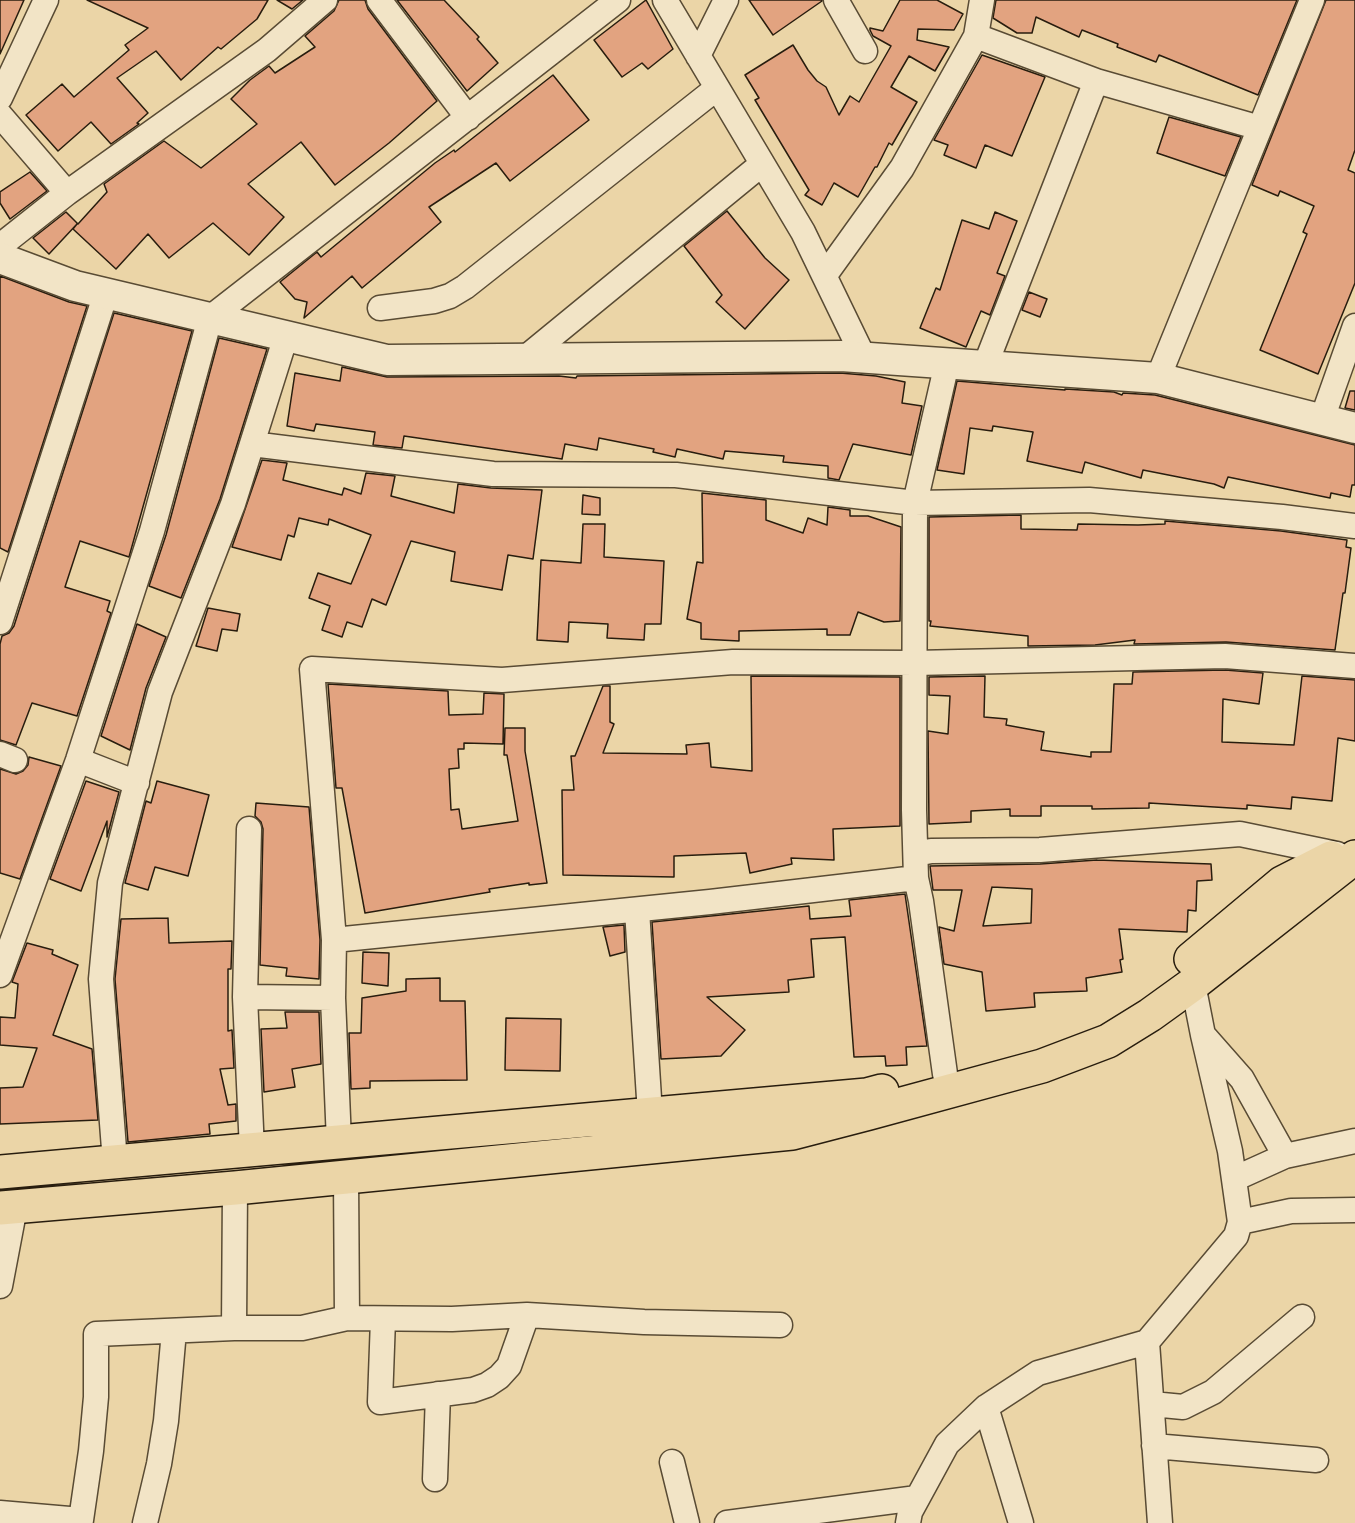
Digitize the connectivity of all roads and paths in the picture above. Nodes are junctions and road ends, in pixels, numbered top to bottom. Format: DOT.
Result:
graph roads {
  1 [pos="46,0"];
  2 [pos="325,0"];
  3 [pos="379,0"];
  4 [pos="618,0"];
  5 [pos="665,0"];
  6 [pos="726,0"];
  7 [pos="837,0"];
  8 [pos="982,0"];
  9 [pos="1312,0"];
  10 [pos="976,36"];
  11 [pos="865,51"];
  12 [pos="698,57"];
  13 [pos="1096,81"];
  14 [pos="717,88"];
  15 [pos="0,98"];
  16 [pos="0,116"];
  17 [pos="468,118"];
  18 [pos="1260,128"];
  19 [pos="762,164"];
  20 [pos="66,193"];
  21 [pos="0,246"];
  22 [pos="0,258"];
  23 [pos="825,275"];
  24 [pos="106,293"];
  25 [pos="380,308"];
  26 [pos="210,318"];
  27 [pos="286,336"];
  28 [pos="1352,342"];
  29 [pos="864,358"];
  30 [pos="524,359"];
  31 [pos="947,363"];
  32 [pos="985,366"];
  33 [pos="1158,378"];
  34 [pos="1322,419"];
  35 [pos="1355,428"];
  36 [pos="252,444"];
  37 [pos="915,503"];
  38 [pos="1355,526"];
  39 [pos="0,622"];
  40 [pos="915,663"];
  41 [pos="1355,666"];
  42 [pos="78,760"];
  43 [pos="136,783"];
  44 [pos="249,829"];
  45 [pos="916,854"];
  46 [pos="1349,854"];
  47 [pos="916,878"];
  48 [pos="637,910"];
  49 [pos="334,940"];
  50 [pos="0,975"];
  51 [pos="1193,984"];
  52 [pos="245,997"];
  53 [pos="333,998"];
  54 [pos="1203,1035"];
  55 [pos="945,1074"];
  56 [pos="650,1114"];
  57 [pos="1355,1141"];
  58 [pos="339,1142"];
  59 [pos="252,1150"];
  60 [pos="1285,1156"];
  61 [pos="115,1162"];
  62 [pos="0,1172"];
  63 [pos="346,1177"];
  64 [pos="1234,1179"];
  65 [pos="235,1188"];
  66 [pos="7,1208"];
  67 [pos="1355,1210"];
  68 [pos="1240,1222"];
  69 [pos="0,1286"];
  70 [pos="527,1315"];
  71 [pos="1302,1317"];
  72 [pos="346,1318"];
  73 [pos="383,1319"];
  74 [pos="780,1325"];
  75 [pos="234,1328"];
  76 [pos="174,1331"];
  77 [pos="1147,1342"];
  78 [pos="438,1394"];
  79 [pos="1152,1404"];
  80 [pos="986,1407"];
  81 [pos="1154,1446"];
  82 [pos="1316,1460"];
  83 [pos="672,1462"];
  84 [pos="435,1479"];
  85 [pos="917,1498"];
  86 [pos="0,1513"];
  87 [pos="33,1520"];
  88 [pos="145,1523"];
  89 [pos="687,1523"];
  90 [pos="727,1523"];
  91 [pos="908,1523"];
  92 [pos="1021,1523"];
  93 [pos="1160,1523"];
  1 -- 15 [label="street"];
  2 -- 20 [label="street"];
  3 -- 17 [label="street"];
  4 -- 17 [label="street"];
  5 -- 12 [label="street"];
  6 -- 12 [label="street"];
  7 -- 11 [label="street"];
  8 -- 10 [label="street"];
  9 -- 18 [label="street"];
  10 -- 13 [label="street"];
  10 -- 23 [label="street"];
  12 -- 14 [label="street"];
  13 -- 18 [label="street"];
  13 -- 32 [label="street"];
  14 -- 19 [label="street"];
  14 -- 25 [label="street"];
  16 -- 20 [label="street"];
  17 -- 26 [label="street"];
  18 -- 33 [label="street"];
  19 -- 23 [label="street"];
  19 -- 30 [label="street"];
  20 -- 21 [label="street"];
  22 -- 24 [label="street"];
  23 -- 29 [label="street"];
  24 -- 26 [label="street"];
  24 -- 39 [label="street"];
  26 -- 27 [label="street"];
  26 -- 42 [label="street"];
  27 -- 30 [label="street"];
  27 -- 36 [label="street"];
  28 -- 34 [label="street"];
  29 -- 30 [label="street"];
  29 -- 31 [label="street"];
  31 -- 32 [label="street"];
  31 -- 37 [label="street"];
  32 -- 33 [label="street"];
  33 -- 34 [label="street"];
  34 -- 35 [label="street"];
  36 -- 37 [label="street"];
  36 -- 43 [label="street"];
  37 -- 38 [label="street"];
  37 -- 40 [label="street"];
  40 -- 41 [label="street"];
  40 -- 45 [label="street"];
  40 -- 49 [label="street"];
  42 -- 43 [label="street"];
  42 -- 50 [label="street"];
  43 -- 61 [label="street"];
  44 -- 52 [label="street"];
  45 -- 46 [label="street"];
  45 -- 47 [label="street"];
  46 -- 51 [label="main road"];
  46 -- 55 [label="main road"];
  47 -- 48 [label="street"];
  47 -- 55 [label="street"];
  48 -- 49 [label="street"];
  48 -- 56 [label="street"];
  49 -- 53 [label="street"];
  51 -- 54 [label="street"];
  51 -- 63 [label="main road"];
  52 -- 53 [label="street"];
  52 -- 59 [label="street"];
  53 -- 58 [label="street"];
  54 -- 60 [label="street"];
  54 -- 64 [label="street"];
  55 -- 56 [label="main road"];
  56 -- 58 [label="main road"];
  57 -- 60 [label="street"];
  58 -- 59 [label="main road"];
  59 -- 61 [label="main road"];
  60 -- 64 [label="street"];
  61 -- 62 [label="main road"];
  63 -- 65 [label="main road"];
  63 -- 72 [label="street"];
  64 -- 68 [label="street"];
  65 -- 66 [label="main road"];
  65 -- 75 [label="street"];
  66 -- 69 [label="street"];
  67 -- 68 [label="street"];
  68 -- 77 [label="street"];
  70 -- 73 [label="street"];
  70 -- 74 [label="street"];
  70 -- 78 [label="street"];
  71 -- 79 [label="street"];
  72 -- 73 [label="street"];
  72 -- 75 [label="street"];
  73 -- 78 [label="street"];
  75 -- 76 [label="street"];
  76 -- 87 [label="street"];
  76 -- 88 [label="street"];
  77 -- 79 [label="street"];
  77 -- 80 [label="street"];
  78 -- 84 [label="street"];
  79 -- 81 [label="street"];
  80 -- 85 [label="street"];
  80 -- 92 [label="street"];
  81 -- 82 [label="street"];
  81 -- 93 [label="street"];
  83 -- 89 [label="street"];
  85 -- 90 [label="street"];
  85 -- 91 [label="street"];
  86 -- 87 [label="street"];
}
